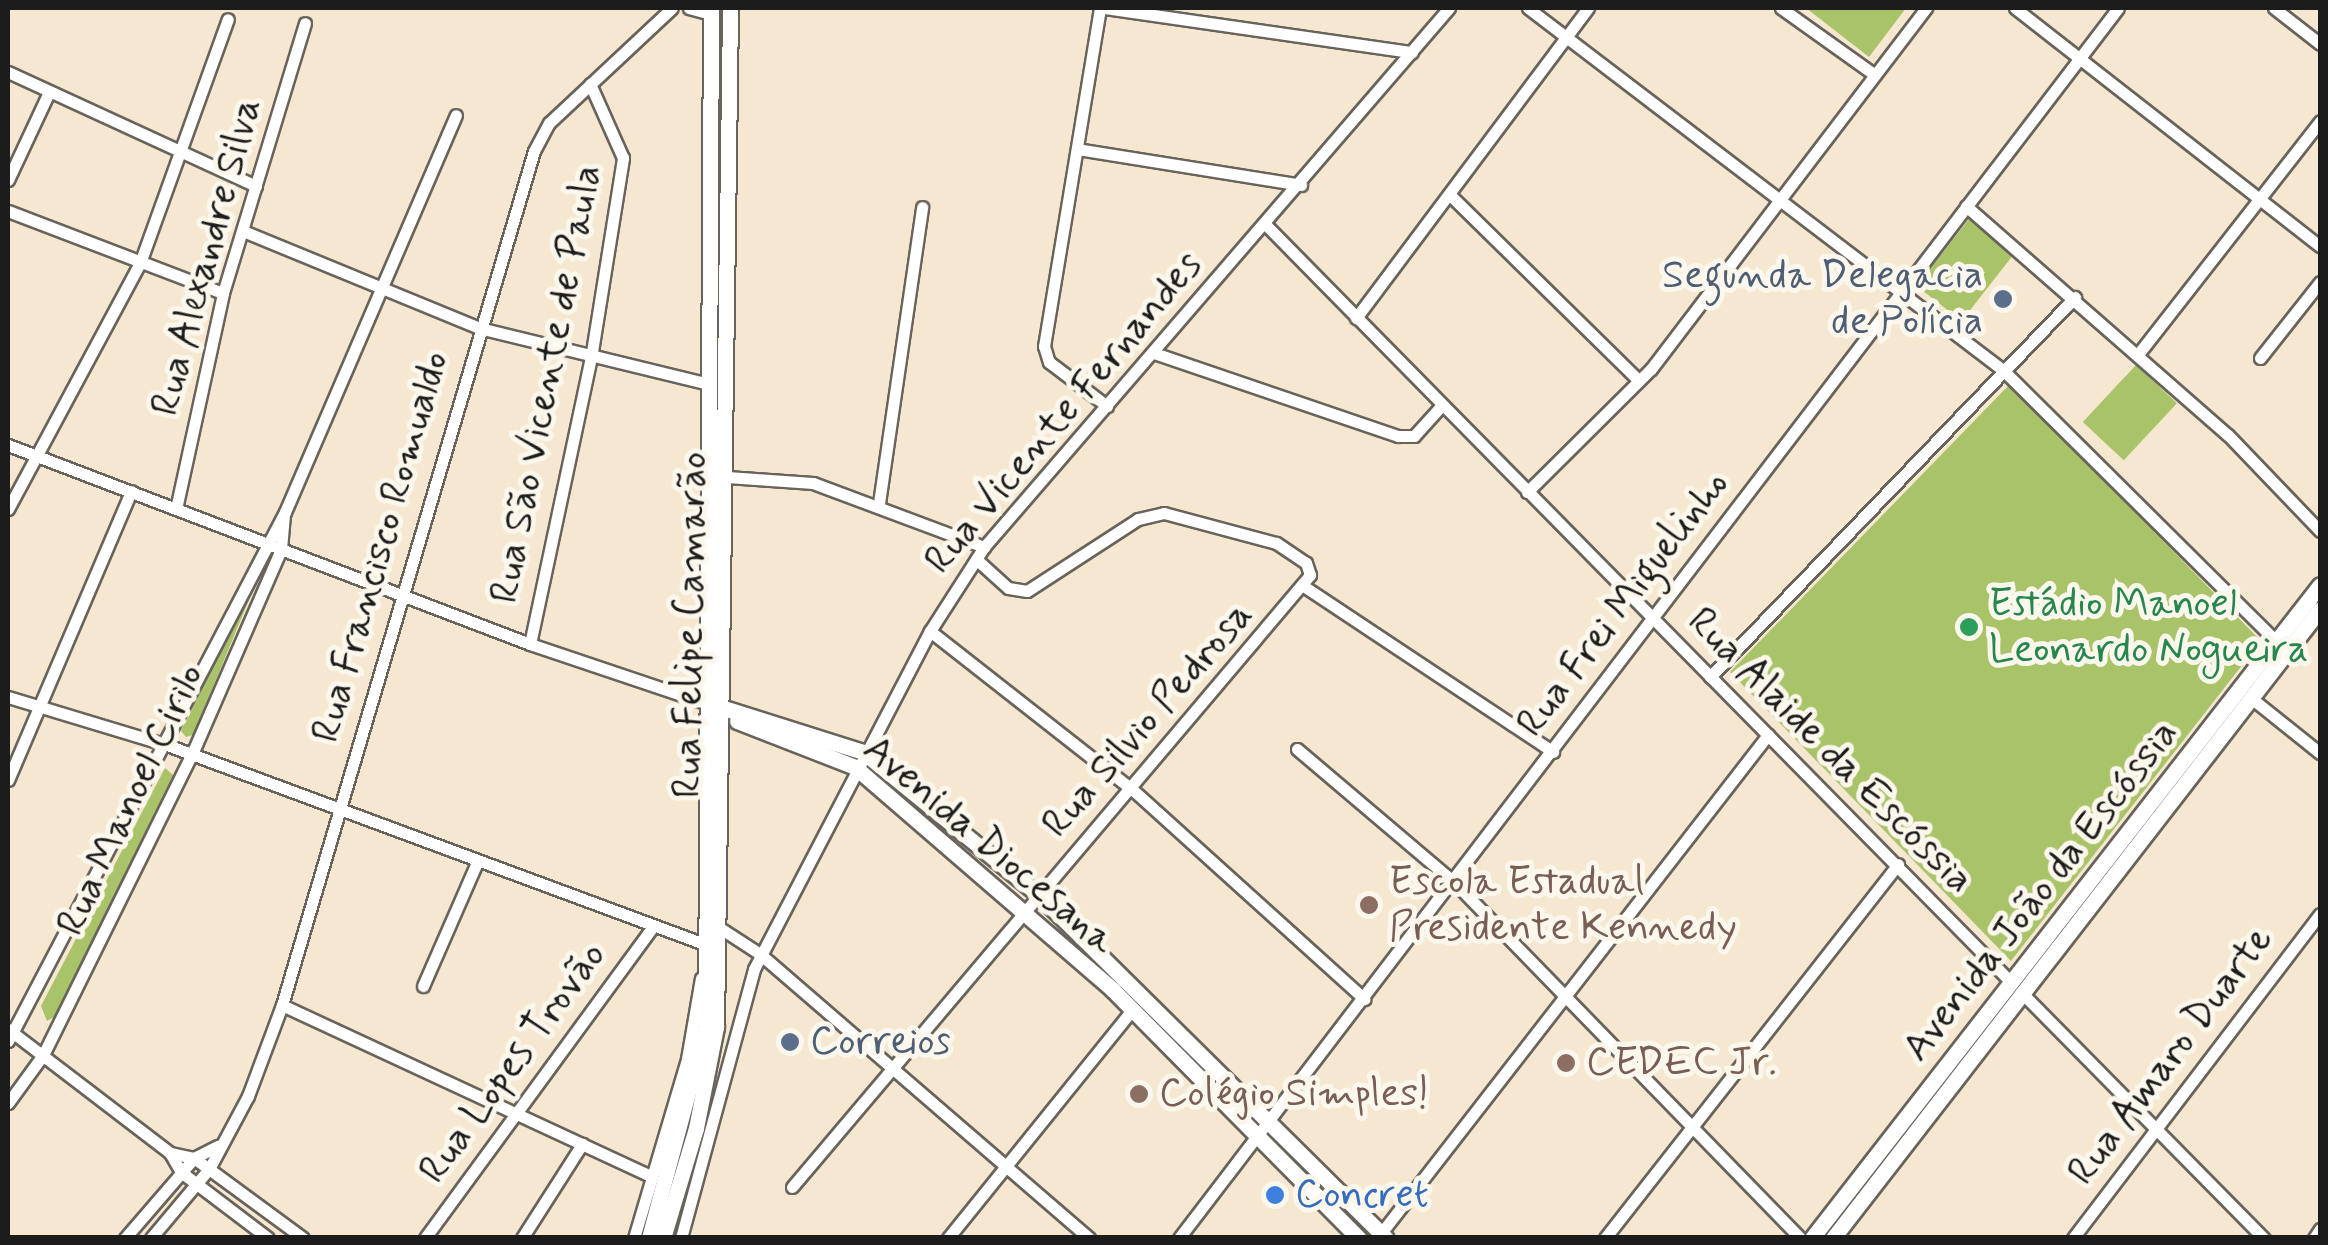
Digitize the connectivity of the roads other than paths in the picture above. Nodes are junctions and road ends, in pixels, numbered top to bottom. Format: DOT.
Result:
graph roads {
  1 [pos="671,8"];
  2 [pos="688,8"];
  3 [pos="730,8"];
  4 [pos="1102,8"];
  5 [pos="1449,8"];
  6 [pos="1528,8"];
  7 [pos="1588,8"];
  8 [pos="1781,8"];
  9 [pos="1926,8"];
  10 [pos="2015,8"];
  11 [pos="2118,8"];
  12 [pos="2274,8"];
  13 [pos="1123,9"];
  14 [pos="711,11"];
  15 [pos="228,19"];
  16 [pos="305,23"];
  17 [pos="1566,36"];
  18 [pos="2320,44"];
  19 [pos="1412,52"];
  20 [pos="2080,56"];
  21 [pos="8,72"];
  22 [pos="1875,75"];
  23 [pos="590,84"];
  24 [pos="49,92"];
  25 [pos="456,115"];
  26 [pos="2320,121"];
  27 [pos="1077,149"];
  28 [pos="181,151"];
  29 [pos="710,171"];
  30 [pos="8,180"];
  31 [pos="1301,185"];
  32 [pos="256,186"];
  33 [pos="1449,194"];
  34 [pos="1782,196"];
  35 [pos="2260,198"];
  36 [pos="1966,206"];
  37 [pos="922,207"];
  38 [pos="8,211"];
  39 [pos="731,224"];
  40 [pos="1266,225"];
  41 [pos="244,231"];
  42 [pos="2320,246"];
  43 [pos="140,263"];
  44 [pos="2320,282"];
  45 [pos="382,288"];
  46 [pos="223,293"];
  47 [pos="1900,294"];
  48 [pos="2075,297"];
  49 [pos="710,300"];
  50 [pos="1356,318"];
  51 [pos="730,325"];
  52 [pos="479,328"];
  53 [pos="1154,353"];
  54 [pos="2138,353"];
  55 [pos="591,358"];
  56 [pos="2260,358"];
  57 [pos="2004,371"];
  58 [pos="1638,380"];
  59 [pos="708,384"];
  60 [pos="1442,405"];
  61 [pos="1108,406"];
  62 [pos="8,445"];
  63 [pos="35,456"];
  64 [pos="707,475"];
  65 [pos="727,477"];
  66 [pos="131,491"];
  67 [pos="1527,492"];
  68 [pos="879,502"];
  69 [pos="726,507"];
  70 [pos="176,508"];
  71 [pos="8,509"];
  72 [pos="285,512"];
  73 [pos="2320,531"];
  74 [pos="265,543"];
  75 [pos="984,547"];
  76 [pos="281,549"];
  77 [pos="976,559"];
  78 [pos="2320,585"];
  79 [pos="1305,587"];
  80 [pos="402,595"];
  81 [pos="2320,609"];
  82 [pos="1652,620"];
  83 [pos="930,630"];
  84 [pos="2277,642"];
  85 [pos="530,644"];
  86 [pos="1710,677"];
  87 [pos="8,697"];
  88 [pos="2251,698"];
  89 [pos="705,703"];
  90 [pos="39,706"];
  91 [pos="721,711"];
  92 [pos="1768,735"];
  93 [pos="167,745"];
  94 [pos="1297,749"];
  95 [pos="1553,752"];
  96 [pos="2320,753"];
  97 [pos="192,754"];
  98 [pos="859,759"];
  99 [pos="8,780"];
  100 [pos="1133,790"];
  101 [pos="338,810"];
  102 [pos="478,860"];
  103 [pos="1898,864"];
  104 [pos="1454,882"];
  105 [pos="1040,896"];
  106 [pos="1027,910"];
  107 [pos="2320,914"];
  108 [pos="654,927"];
  109 [pos="720,928"];
  110 [pos="708,941"];
  111 [pos="760,954"];
  112 [pos="1126,976"];
  113 [pos="423,986"];
  114 [pos="2016,986"];
  115 [pos="1113,990"];
  116 [pos="1567,997"];
  117 [pos="1364,999"];
  118 [pos="282,1004"];
  119 [pos="1132,1010"];
  120 [pos="740,1020"];
  121 [pos="716,1028"];
  122 [pos="9,1034"];
  123 [pos="43,1055"];
  124 [pos="706,1062"];
  125 [pos="891,1072"];
  126 [pos="8,1103"];
  127 [pos="516,1112"];
  128 [pos="1270,1122"];
  129 [pos="1692,1124"];
  130 [pos="2157,1126"];
  131 [pos="1258,1137"];
  132 [pos="582,1144"];
  133 [pos="218,1146"];
  134 [pos="170,1153"];
  135 [pos="194,1158"];
  136 [pos="1006,1165"];
  137 [pos="209,1169"];
  138 [pos="182,1172"];
  139 [pos="652,1177"];
  140 [pos="196,1185"];
  141 [pos="792,1187"];
  142 [pos="2320,1229"];
  143 [pos="1382,1236"];
  144 [pos="125,1238"];
  145 [pos="152,1238"];
  146 [pos="268,1238"];
  147 [pos="303,1238"];
  148 [pos="425,1238"];
  149 [pos="522,1238"];
  150 [pos="634,1238"];
  151 [pos="649,1238"];
  152 [pos="664,1238"];
  153 [pos="681,1238"];
  154 [pos="948,1238"];
  155 [pos="1089,1238"];
  156 [pos="1180,1238"];
  157 [pos="1358,1238"];
  158 [pos="1605,1238"];
  159 [pos="1800,1238"];
  160 [pos="1812,1238"];
  161 [pos="1833,1238"];
  162 [pos="2073,1238"];
  163 [pos="2264,1238"];
  164 [pos="2314,1238"];
  1 -- 2 [label="street"];
  1 -- 23 [label="street, Rua Francisco Romualdo"];
  2 -- 14 [label="street"];
  3 -- 39 [label="main road, Rua Felipe Camarão"];
  4 -- 13 [label="street"];
  4 -- 27 [label="street"];
  5 -- 19 [label="street, Rua Vicente Fernandes"];
  6 -- 17 [label="street"];
  7 -- 17 [label="street"];
  8 -- 22 [label="street"];
  9 -- 22 [label="street"];
  10 -- 20 [label="street"];
  11 -- 20 [label="street, Rua Frei Miguelinho"];
  12 -- 18 [label="street"];
  13 -- 19 [label="street"];
  14 -- 29 [label="main road, Rua Felipe Camarão"];
  15 -- 28 [label="street"];
  16 -- 32 [label="street, Rua Alexandre Silva"];
  17 -- 33 [label="street"];
  17 -- 34 [label="street"];
  19 -- 31 [label="street, Rua Vicente Fernandes"];
  20 -- 35 [label="street"];
  20 -- 36 [label="street, Rua Frei Miguelinho"];
  21 -- 24 [label="street"];
  22 -- 34 [label="street"];
  23 -- 52 [label="street, Rua Francisco Romualdo"];
  23 -- 55 [label="street, Rua São Vicente de Paula"];
  24 -- 28 [label="street"];
  24 -- 30 [label="street"];
  25 -- 45 [label="street, Rua Manoel Cirilo"];
  26 -- 35 [label="street"];
  27 -- 31 [label="street"];
  27 -- 61 [label="street"];
  28 -- 32 [label="street"];
  28 -- 43 [label="street"];
  29 -- 39 [label="main road"];
  29 -- 49 [label="main road, Rua Felipe Camarão"];
  31 -- 40 [label="street, Rua Vicente Fernandes"];
  32 -- 41 [label="street, Rua Alexandre Silva"];
  33 -- 50 [label="street"];
  33 -- 58 [label="street"];
  34 -- 47 [label="street"];
  34 -- 58 [label="street"];
  35 -- 42 [label="street"];
  35 -- 54 [label="street"];
  36 -- 47 [label="street, Rua Frei Miguelinho"];
  36 -- 48 [label="street"];
  37 -- 68 [label="street"];
  38 -- 43 [label="street"];
  39 -- 51 [label="main road, Rua Felipe Camarão"];
  40 -- 50 [label="street, Rua Alaide da Escóssia"];
  40 -- 53 [label="street, Rua Vicente Fernandes"];
  41 -- 45 [label="street"];
  41 -- 46 [label="street, Rua Alexandre Silva"];
  43 -- 46 [label="street"];
  43 -- 63 [label="street"];
  44 -- 56 [label="street"];
  45 -- 52 [label="street"];
  45 -- 72 [label="street, Rua Manoel Cirilo"];
  46 -- 70 [label="street, Rua Alexandre Silva"];
  47 -- 57 [label="street"];
  47 -- 82 [label="street, Rua Frei Miguelinho"];
  48 -- 54 [label="street"];
  48 -- 57 [label="street"];
  49 -- 51 [label="main road"];
  49 -- 59 [label="main road, Rua Felipe Camarão"];
  50 -- 60 [label="street, Rua Alaide da Escóssia"];
  51 -- 65 [label="main road, Rua Felipe Camarão"];
  52 -- 55 [label="street"];
  52 -- 80 [label="street, Rua Francisco Romualdo"];
  53 -- 60 [label="street"];
  53 -- 61 [label="street, Rua Vicente Fernandes"];
  54 -- 73 [label="street"];
  55 -- 59 [label="street"];
  55 -- 85 [label="street, Rua São Vicente de Paula"];
  57 -- 84 [label="street"];
  57 -- 86 [label="street"];
  58 -- 67 [label="street"];
  59 -- 64 [label="main road, Rua Felipe Camarão"];
  60 -- 67 [label="street, Rua Alaide da Escóssia"];
  61 -- 75 [label="street, Rua Vicente Fernandes"];
  62 -- 63 [label="street"];
  63 -- 66 [label="street"];
  63 -- 71 [label="street"];
  64 -- 69 [label="main road"];
  64 -- 89 [label="main road, Rua Felipe Camarão"];
  65 -- 68 [label="street"];
  65 -- 69 [label="main road, Rua Felipe Camarão"];
  66 -- 70 [label="street"];
  66 -- 90 [label="street"];
  67 -- 82 [label="street, Rua Alaide da Escóssia"];
  68 -- 75 [label="street"];
  69 -- 91 [label="main road, Rua Felipe Camarão"];
  70 -- 74 [label="street"];
  72 -- 74 [label="street, Rua Manoel Cirilo"];
  72 -- 76 [label="street, Rua Manoel Cirilo"];
  74 -- 76 [label="street"];
  74 -- 93 [label="street, Rua Manoel Cirilo"];
  75 -- 77 [label="street, Rua Vicente Fernandes"];
  76 -- 80 [label="street"];
  76 -- 97 [label="street, Rua Manoel Cirilo"];
  77 -- 79 [label="street, Rua Silvio Pedrosa"];
  77 -- 83 [label="street, Rua Vicente Fernandes"];
  78 -- 84 [label="main road, Avenida João da Escóssia"];
  79 -- 95 [label="street"];
  79 -- 100 [label="street, Rua Silvio Pedrosa"];
  80 -- 85 [label="street"];
  80 -- 101 [label="street, Rua Francisco Romualdo"];
  81 -- 88 [label="main road, Avenida João da Escóssia"];
  82 -- 86 [label="street, Rua Alaide da Escóssia"];
  82 -- 95 [label="street, Rua Frei Miguelinho"];
  83 -- 98 [label="street, Rua Vicente Fernandes"];
  83 -- 100 [label="street"];
  84 -- 114 [label="main road, Avenida João da Escóssia"];
  85 -- 89 [label="street"];
  86 -- 92 [label="street, Rua Alaide da Escóssia"];
  87 -- 90 [label="street"];
  88 -- 96 [label="street"];
  88 -- 114 [label="main road, Avenida João da Escóssia"];
  89 -- 91 [label="main road, Avenida Diocesana"];
  89 -- 110 [label="main road, Rua Felipe Camarão"];
  90 -- 93 [label="street"];
  90 -- 99 [label="street"];
  91 -- 98 [label="main road, Avenida Diocesana"];
  91 -- 109 [label="main road, Rua Felipe Camarão"];
  92 -- 103 [label="street, Rua Alaide da Escóssia"];
  92 -- 116 [label="street"];
  93 -- 97 [label="street"];
  93 -- 122 [label="street, Rua Manoel Cirilo"];
  94 -- 104 [label="street"];
  95 -- 104 [label="street, Rua Frei Miguelinho"];
  97 -- 101 [label="street"];
  97 -- 123 [label="street, Rua Manoel Cirilo"];
  98 -- 105 [label="main road, Avenida Diocesana"];
  98 -- 106 [label="main road, Avenida Diocesana"];
  98 -- 111 [label="street, Rua Vicente Fernandes"];
  100 -- 105 [label="street, Rua Silvio Pedrosa"];
  100 -- 117 [label="street"];
  101 -- 102 [label="street"];
  101 -- 118 [label="street, Rua Francisco Romualdo"];
  102 -- 108 [label="street"];
  102 -- 113 [label="street"];
  103 -- 114 [label="street, Rua Alaide da Escóssia"];
  103 -- 129 [label="street"];
  104 -- 116 [label="street"];
  104 -- 117 [label="street, Rua Frei Miguelinho"];
  105 -- 106 [label="street, Rua Silvio Pedrosa"];
  105 -- 112 [label="main road, Avenida Diocesana"];
  106 -- 115 [label="main road, Avenida Diocesana"];
  106 -- 125 [label="street, Rua Silvio Pedrosa"];
  107 -- 130 [label="street, Rua Amaro Duarte"];
  108 -- 110 [label="street"];
  108 -- 127 [label="street, Rua Lopes Trovão"];
  109 -- 111 [label="street"];
  109 -- 121 [label="main road, Rua Felipe Camarão"];
  110 -- 124 [label="main road, Rua Felipe Camarão"];
  110 -- 139 [label="street, Rua Felipe Camarão"];
  111 -- 120 [label="street"];
  111 -- 125 [label="street"];
  112 -- 115 [label="main road"];
  112 -- 128 [label="main road, Avenida Diocesana"];
  114 -- 130 [label="street, Rua Alaide da Escóssia"];
  114 -- 160 [label="main road, Avenida João da Escóssia"];
  114 -- 161 [label="main road, Avenida João da Escóssia"];
  115 -- 119 [label="main road, Avenida Diocesana"];
  116 -- 129 [label="street"];
  116 -- 143 [label="street"];
  117 -- 128 [label="street, Rua Frei Miguelinho"];
  118 -- 127 [label="street"];
  118 -- 133 [label="street, Rua Francisco Romualdo"];
  119 -- 131 [label="main road, Avenida Diocesana"];
  119 -- 136 [label="street"];
  120 -- 121 [label="street"];
  120 -- 153 [label="street"];
  121 -- 124 [label="main road, Rua Felipe Camarão"];
  122 -- 123 [label="street"];
  123 -- 126 [label="street, Rua Manoel Cirilo"];
  123 -- 134 [label="street"];
  124 -- 151 [label="main road, Rua Felipe Camarão"];
  124 -- 152 [label="main road, Rua Felipe Camarão"];
  125 -- 136 [label="street"];
  125 -- 141 [label="street, Rua Silvio Pedrosa"];
  127 -- 132 [label="street"];
  127 -- 148 [label="street, Rua Lopes Trovão"];
  128 -- 131 [label="street, Rua Frei Miguelinho"];
  128 -- 143 [label="main road, Avenida Diocesana"];
  129 -- 158 [label="street"];
  129 -- 159 [label="street"];
  130 -- 162 [label="street, Rua Amaro Duarte"];
  130 -- 163 [label="street, Rua Alaide da Escóssia"];
  131 -- 156 [label="street, Rua Frei Miguelinho"];
  131 -- 157 [label="main road, Avenida Diocesana"];
  132 -- 139 [label="street"];
  132 -- 149 [label="street"];
  133 -- 135 [label="street"];
  133 -- 137 [label="street, Rua Francisco Romualdo"];
  134 -- 135 [label="street"];
  134 -- 138 [label="street"];
  135 -- 137 [label="street"];
  135 -- 138 [label="street"];
  136 -- 154 [label="street"];
  136 -- 155 [label="street"];
  137 -- 140 [label="street, Rua Francisco Romualdo"];
  137 -- 147 [label="street"];
  138 -- 140 [label="street"];
  138 -- 144 [label="street"];
  139 -- 150 [label="street, Rua Felipe Camarão"];
  140 -- 145 [label="street, Rua Francisco Romualdo"];
  140 -- 146 [label="street"];
  142 -- 164 [label="street"];
}
